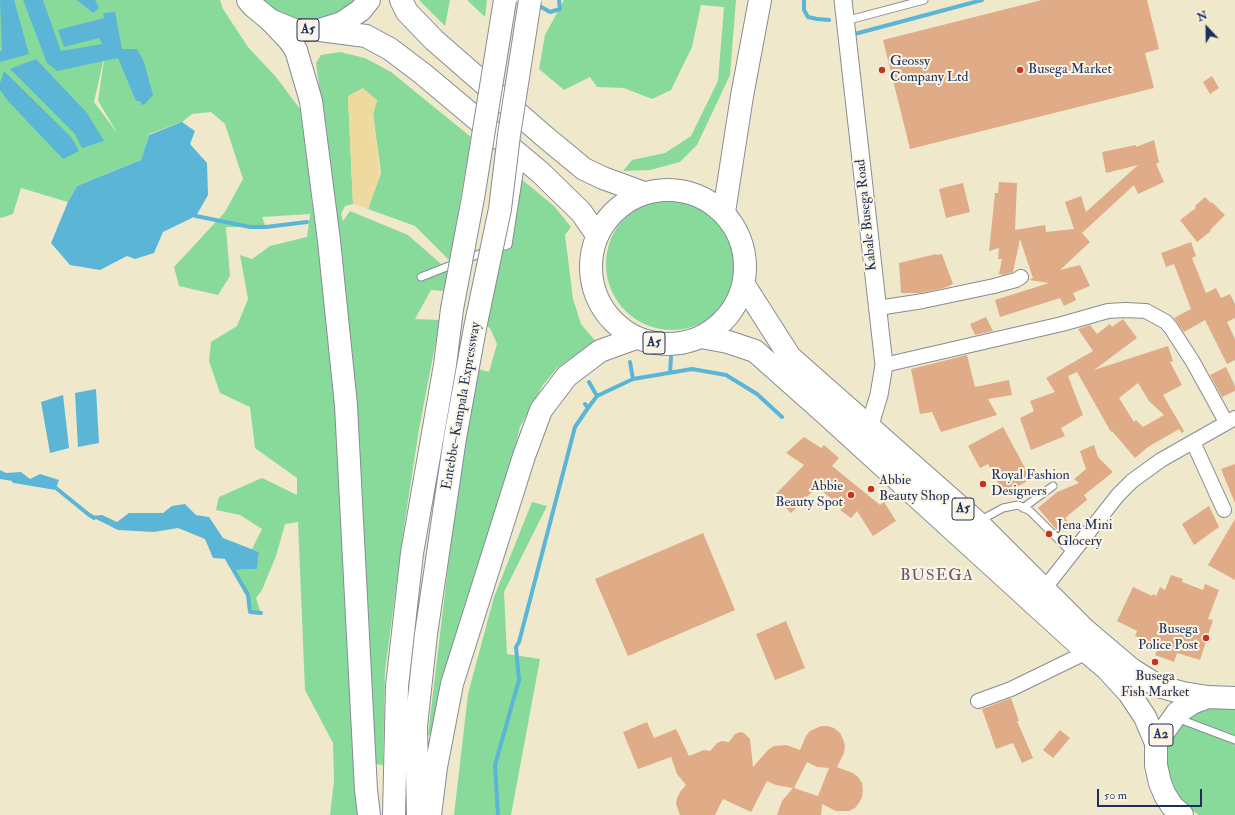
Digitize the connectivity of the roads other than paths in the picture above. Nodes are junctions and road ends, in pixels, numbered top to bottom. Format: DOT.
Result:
graph roads {
  1 [pos="248,0"];
  2 [pos="368,0"];
  3 [pos="401,0"];
  4 [pos="505,0"];
  5 [pos="530,0"];
  6 [pos="760,0"];
  7 [pos="843,0"];
  8 [pos="924,0"];
  9 [pos="270,20"];
  10 [pos="845,21"];
  11 [pos="320,30"];
  12 [pos="522,157"];
  13 [pos="644,193"];
  14 [pos="724,212"];
  15 [pos="597,235"];
  16 [pos="421,277"];
  17 [pos="1021,277"];
  18 [pos="744,285"];
  19 [pos="878,308"];
  20 [pos="701,337"];
  21 [pos="636,338"];
  22 [pos="884,365"];
  23 [pos="1231,420"];
  24 [pos="869,428"];
  25 [pos="1193,442"];
  26 [pos="1053,486"];
  27 [pos="1023,508"];
  28 [pos="1224,510"];
  29 [pos="977,522"];
  30 [pos="1072,553"];
  31 [pos="1044,589"];
  32 [pos="1086,652"];
  33 [pos="1208,697"];
  34 [pos="1235,698"];
  35 [pos="978,701"];
  36 [pos="1178,712"];
  37 [pos="1235,740"];
  38 [pos="1156,743"];
  39 [pos="1165,805"];
  40 [pos="369,815"];
  41 [pos="394,815"];
  42 [pos="418,815"];
  43 [pos="430,815"];
  44 [pos="1182,815"];
  1 -- 9 [label="highway, A5"];
  2 -- 11 [label="highway, A5"];
  3 -- 13 [label="highway, A5"];
  4 -- 41 [label="highway, Entebbe–Kampala Expressway, bridge"];
  5 -- 42 [label="highway, Entebbe–Kampala Expressway, bridge"];
  6 -- 14 [label="highway"];
  7 -- 10 [label="street, Kabale Busega Road"];
  8 -- 10 [label="lane"];
  9 -- 11 [label="highway, A5"];
  9 -- 40 [label="highway"];
  10 -- 19 [label="street, Kabale Busega Road"];
  11 -- 12 [label="highway, A5"];
  12 -- 15 [label="highway, A5"];
  12 -- 16 [label="lane"];
  13 -- 14 [label="highway, A5"];
  13 -- 15 [label="highway, A5"];
  14 -- 18 [label="highway, A5"];
  15 -- 21 [label="highway, A5"];
  17 -- 19 [label="street"];
  18 -- 20 [label="highway, A5"];
  18 -- 24 [label="highway, A5"];
  19 -- 22 [label="street, Kabale Busega Road"];
  20 -- 21 [label="highway, A5"];
  20 -- 32 [label="highway, A5"];
  21 -- 43 [label="highway"];
  22 -- 23 [label="street"];
  22 -- 24 [label="street, Kabale Busega Road"];
  23 -- 25 [label="street"];
  24 -- 29 [label="highway, A5"];
  25 -- 28 [label="street"];
  25 -- 30 [label="street"];
  26 -- 27 [label="lane"];
  27 -- 29 [label="lane"];
  27 -- 30 [label="lane"];
  29 -- 31 [label="highway, A5"];
  30 -- 31 [label="street"];
  31 -- 33 [label="highway, A5"];
  32 -- 35 [label="street"];
  32 -- 38 [label="highway, A5"];
  33 -- 34 [label="highway, A2"];
  33 -- 36 [label="highway, A2"];
  36 -- 37 [label="lane"];
  36 -- 38 [label="highway, A2"];
  38 -- 39 [label="highway, A2"];
  39 -- 44 [label="highway, A2"];
}
